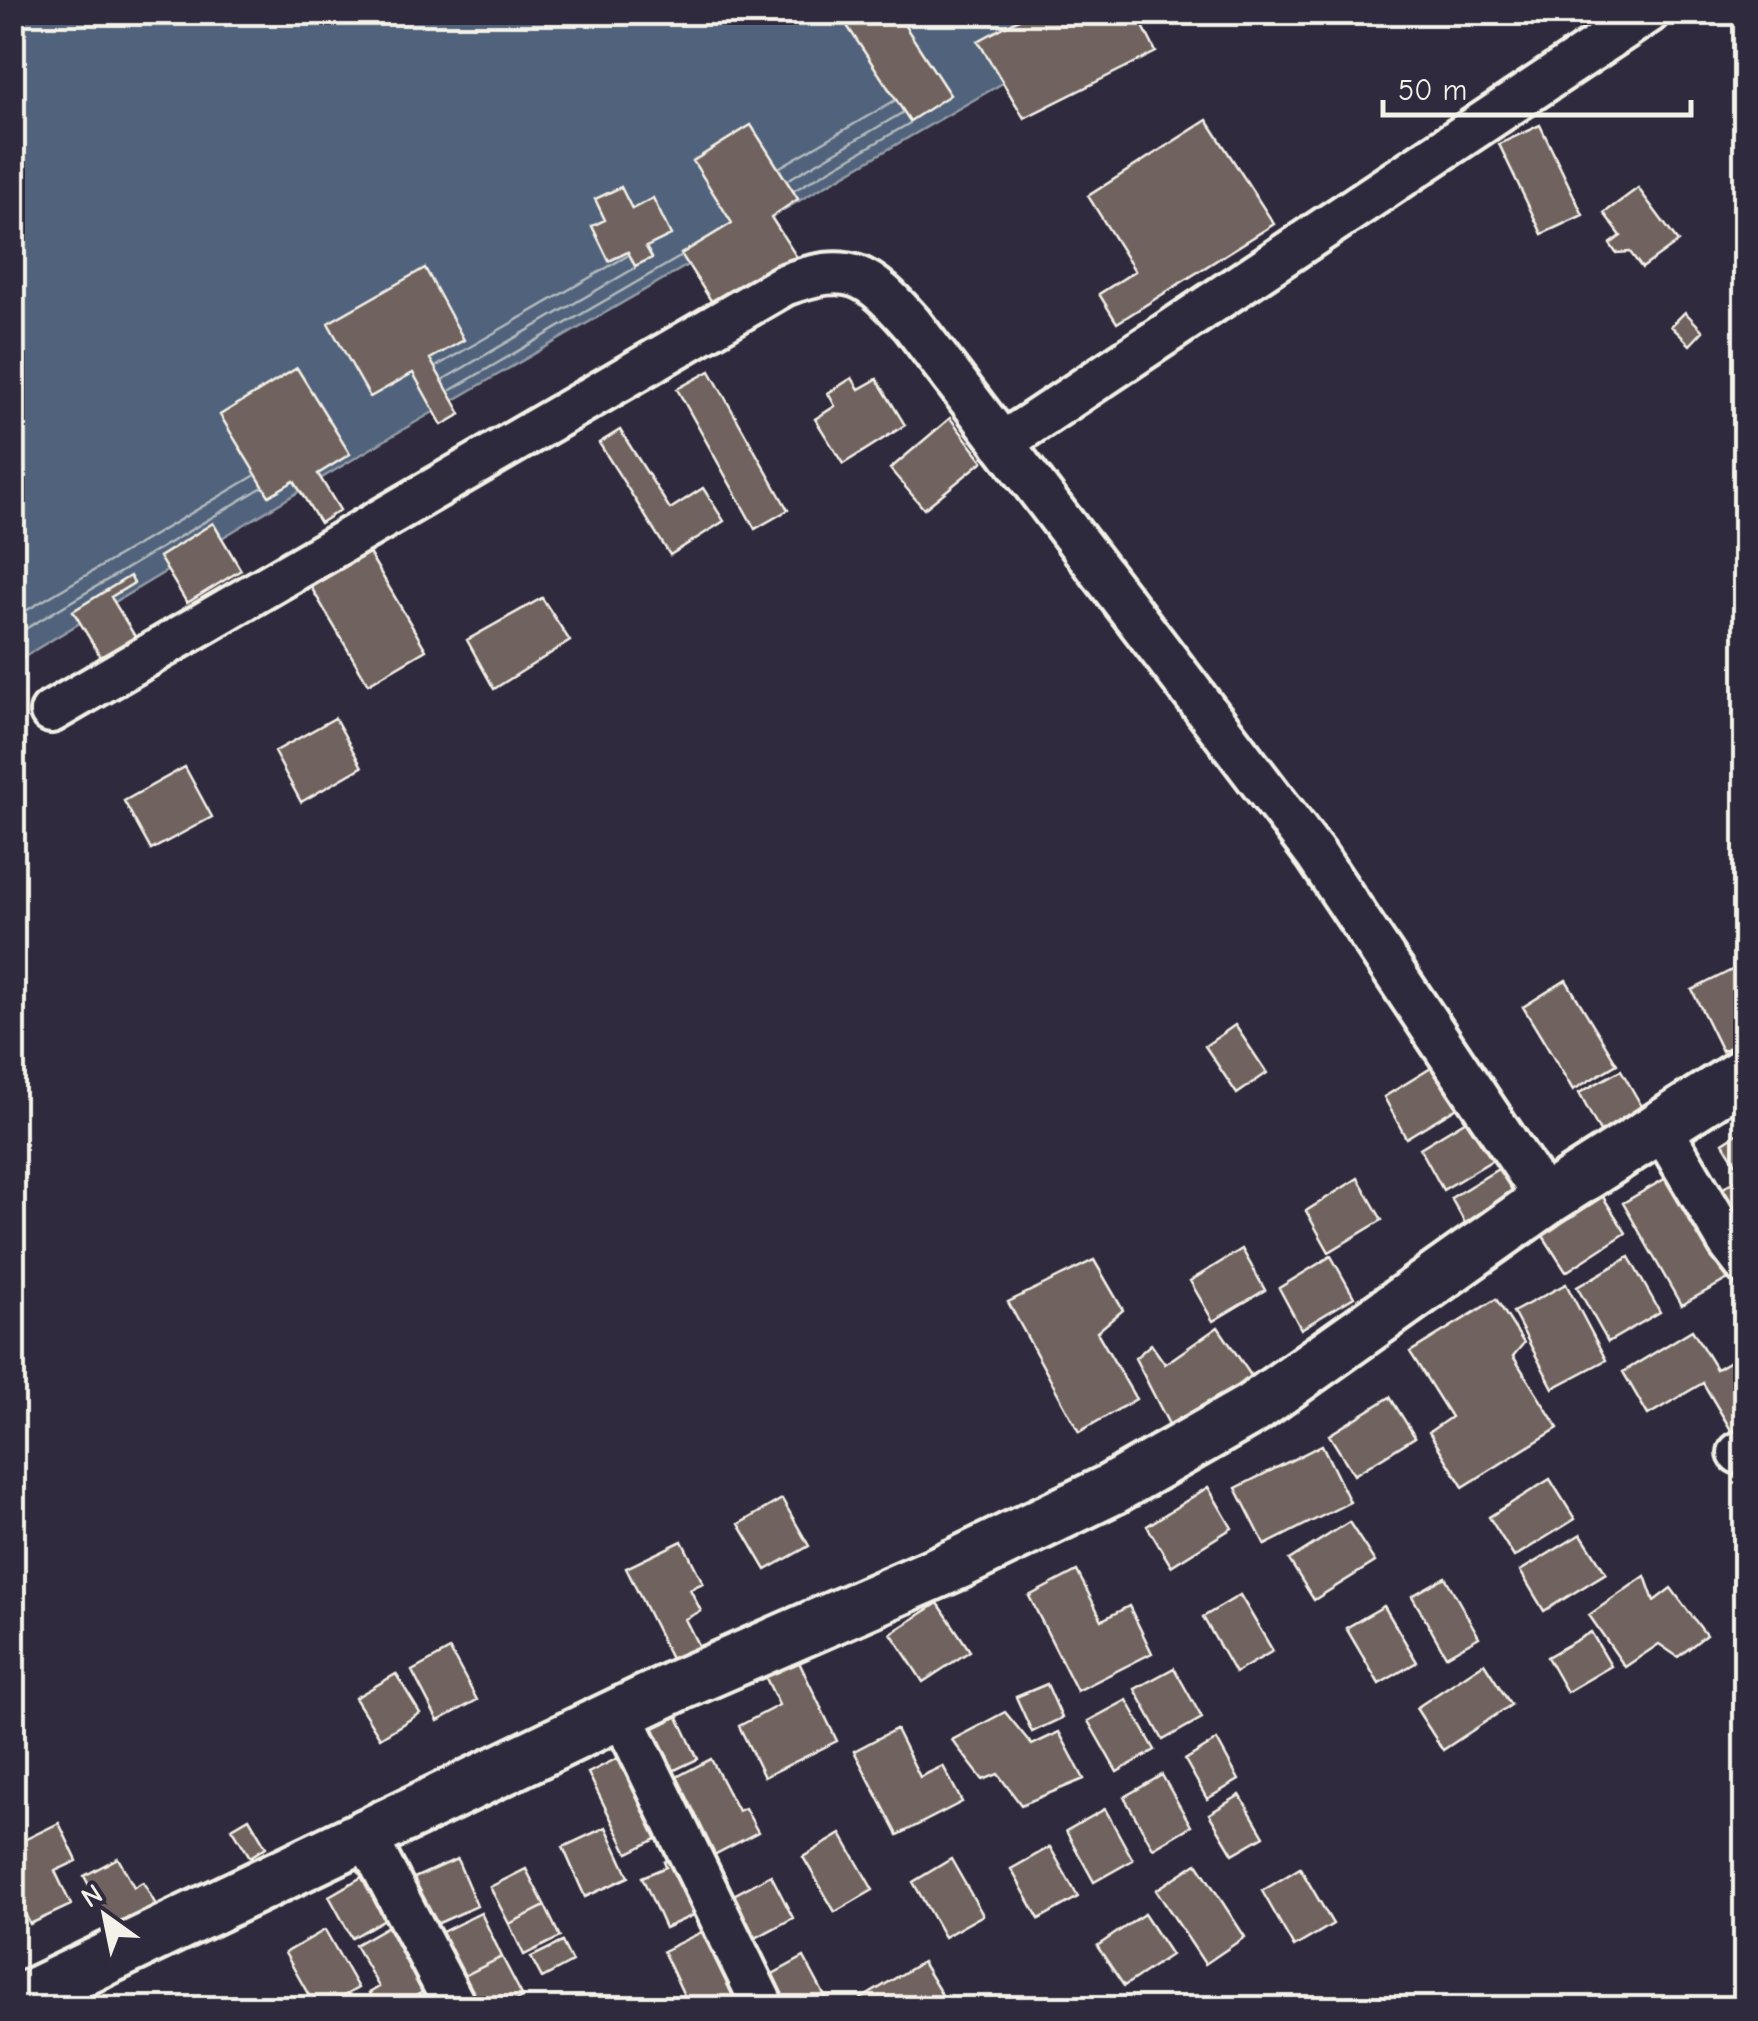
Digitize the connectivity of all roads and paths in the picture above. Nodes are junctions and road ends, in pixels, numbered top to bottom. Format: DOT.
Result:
graph roads {
  1 [pos="1650,12"];
  2 [pos="1002,443"];
  3 [pos="52,712"];
  4 [pos="1746,1072"];
  5 [pos="1660,1126"];
  6 [pos="1546,1200"];
  7 [pos="1746,1264"];
  8 [pos="621,1713"];
  9 [pos="366,1836"];
  10 [pos="12,2004"];
  11 [pos="456,2008"];
  12 [pos="764,2008"];
  1 -- 2 [label="street"];
  2 -- 3 [label="street"];
  2 -- 6 [label="street"];
  4 -- 5 [label="street"];
  5 -- 6 [label="street"];
  5 -- 7 [label="street"];
  6 -- 8 [label="street"];
  8 -- 9 [label="street"];
  8 -- 12 [label="street"];
  9 -- 10 [label="street"];
  9 -- 11 [label="street"];
}
